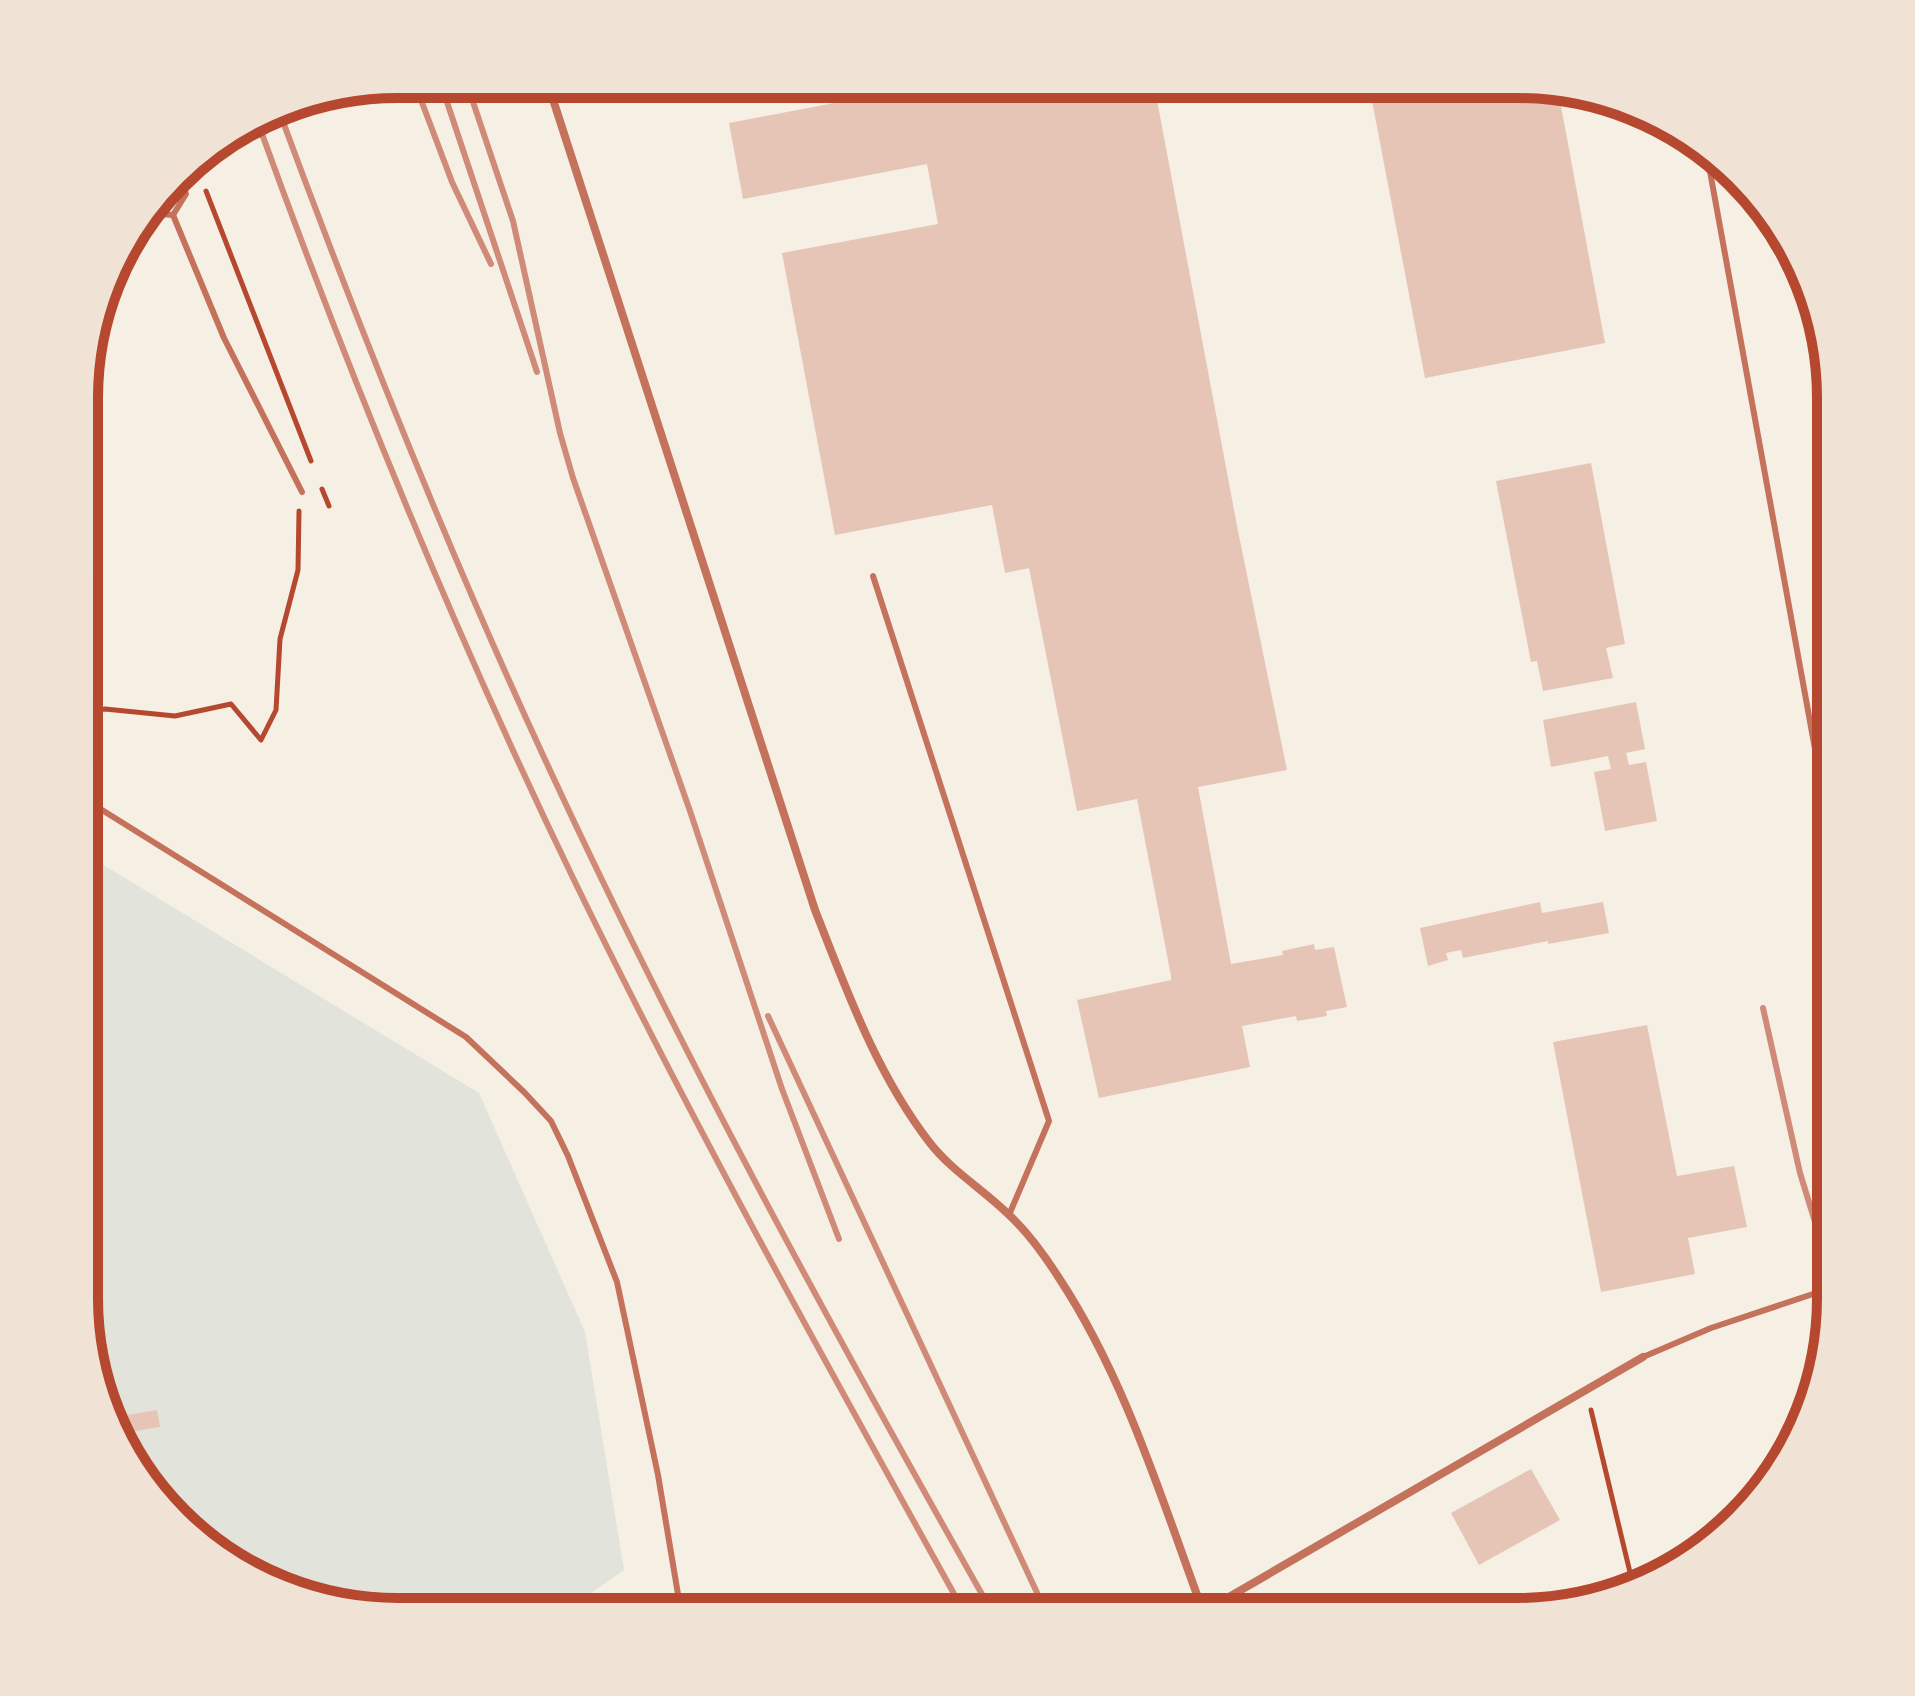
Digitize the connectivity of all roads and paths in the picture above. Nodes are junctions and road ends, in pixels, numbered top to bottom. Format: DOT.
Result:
graph roads {
  1 [pos="553,98"];
  2 [pos="1709,167"];
  3 [pos="184,188"];
  4 [pos="205,189"];
  5 [pos="161,214"];
  6 [pos="173,215"];
  7 [pos="312,463"];
  8 [pos="318,477"];
  9 [pos="302,492"];
  10 [pos="329,506"];
  11 [pos="873,576"];
  12 [pos="98,710"];
  13 [pos="1817,760"];
  14 [pos="98,807"];
  15 [pos="1009,1215"];
  16 [pos="1817,1293"];
  17 [pos="1643,1357"];
  18 [pos="1586,1390"];
  19 [pos="1631,1575"];
  20 [pos="679,1598"];
  21 [pos="1198,1598"];
  22 [pos="1226,1598"];
  1 -- 15 [label="street"];
  2 -- 13 [label="lane"];
  3 -- 6 [label="lane"];
  4 -- 7 [label="path"];
  5 -- 6 [label="lane"];
  6 -- 9 [label="lane"];
  8 -- 10 [label="path"];
  9 -- 12 [label="path"];
  11 -- 15 [label="lane"];
  14 -- 20 [label="lane"];
  15 -- 21 [label="street"];
  16 -- 17 [label="lane"];
  17 -- 18 [label="street"];
  18 -- 19 [label="path"];
  18 -- 22 [label="street"];
}
